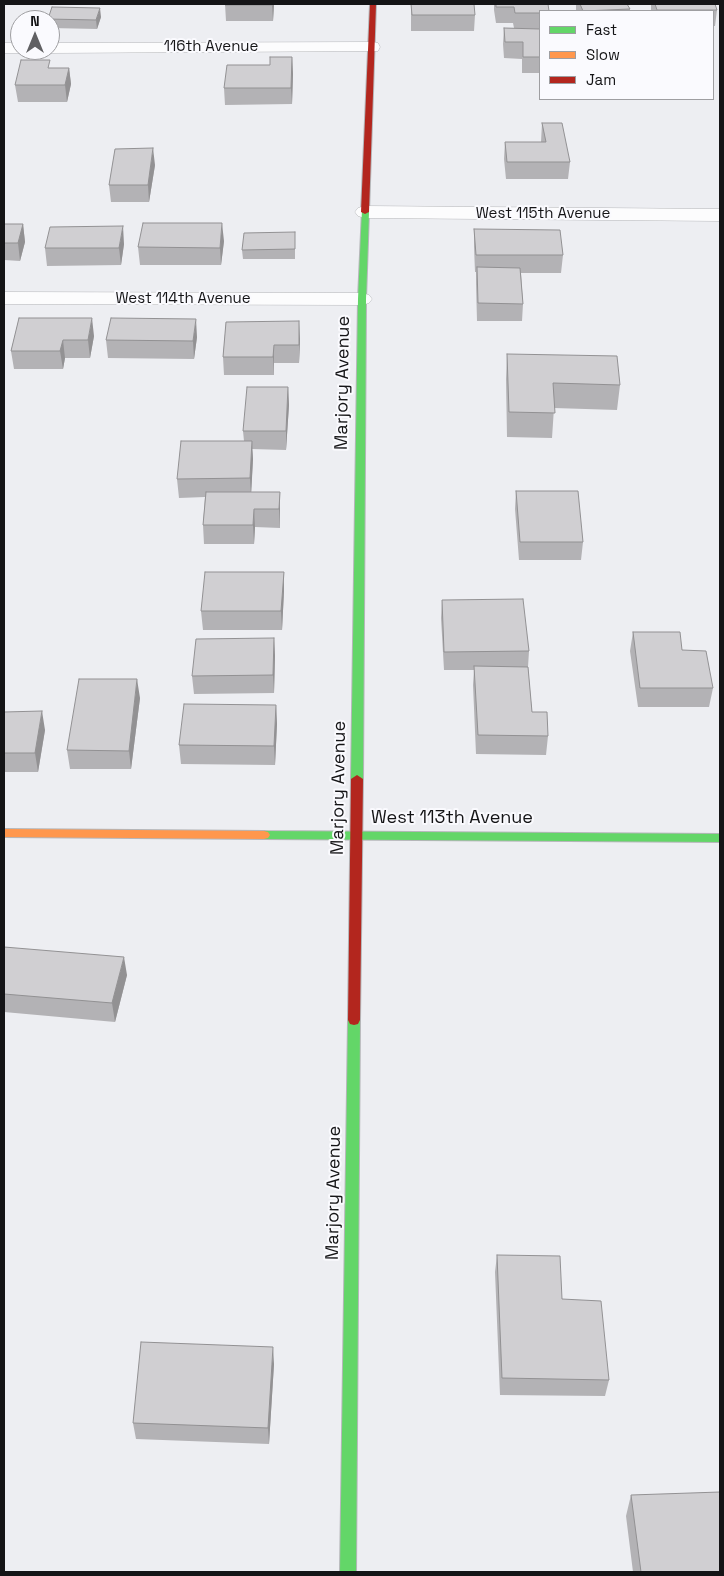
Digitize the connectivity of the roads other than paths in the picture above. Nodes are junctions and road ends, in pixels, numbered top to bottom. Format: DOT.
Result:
graph roads {
  1 [pos="373,4"];
  2 [pos="372,47"];
  3 [pos="60,48"];
  4 [pos="365,212"];
  5 [pos="720,215"];
  6 [pos="4,298"];
  7 [pos="362,299"];
  8 [pos="4,833"];
  9 [pos="356,835"];
  10 [pos="720,838"];
  11 [pos="348,1572"];
  1 -- 2 [label="street, Marjory Avenue"];
  2 -- 3 [label="street, 116th Avenue"];
  2 -- 4 [label="street, Marjory Avenue"];
  4 -- 5 [label="street, West 115th Avenue"];
  4 -- 7 [label="street, Marjory Avenue"];
  6 -- 7 [label="street, West 114th Avenue"];
  7 -- 9 [label="street, Marjory Avenue"];
  8 -- 9 [label="street, West 113th Avenue"];
  9 -- 10 [label="street, West 113th Avenue"];
  9 -- 11 [label="street, Marjory Avenue"];
}
